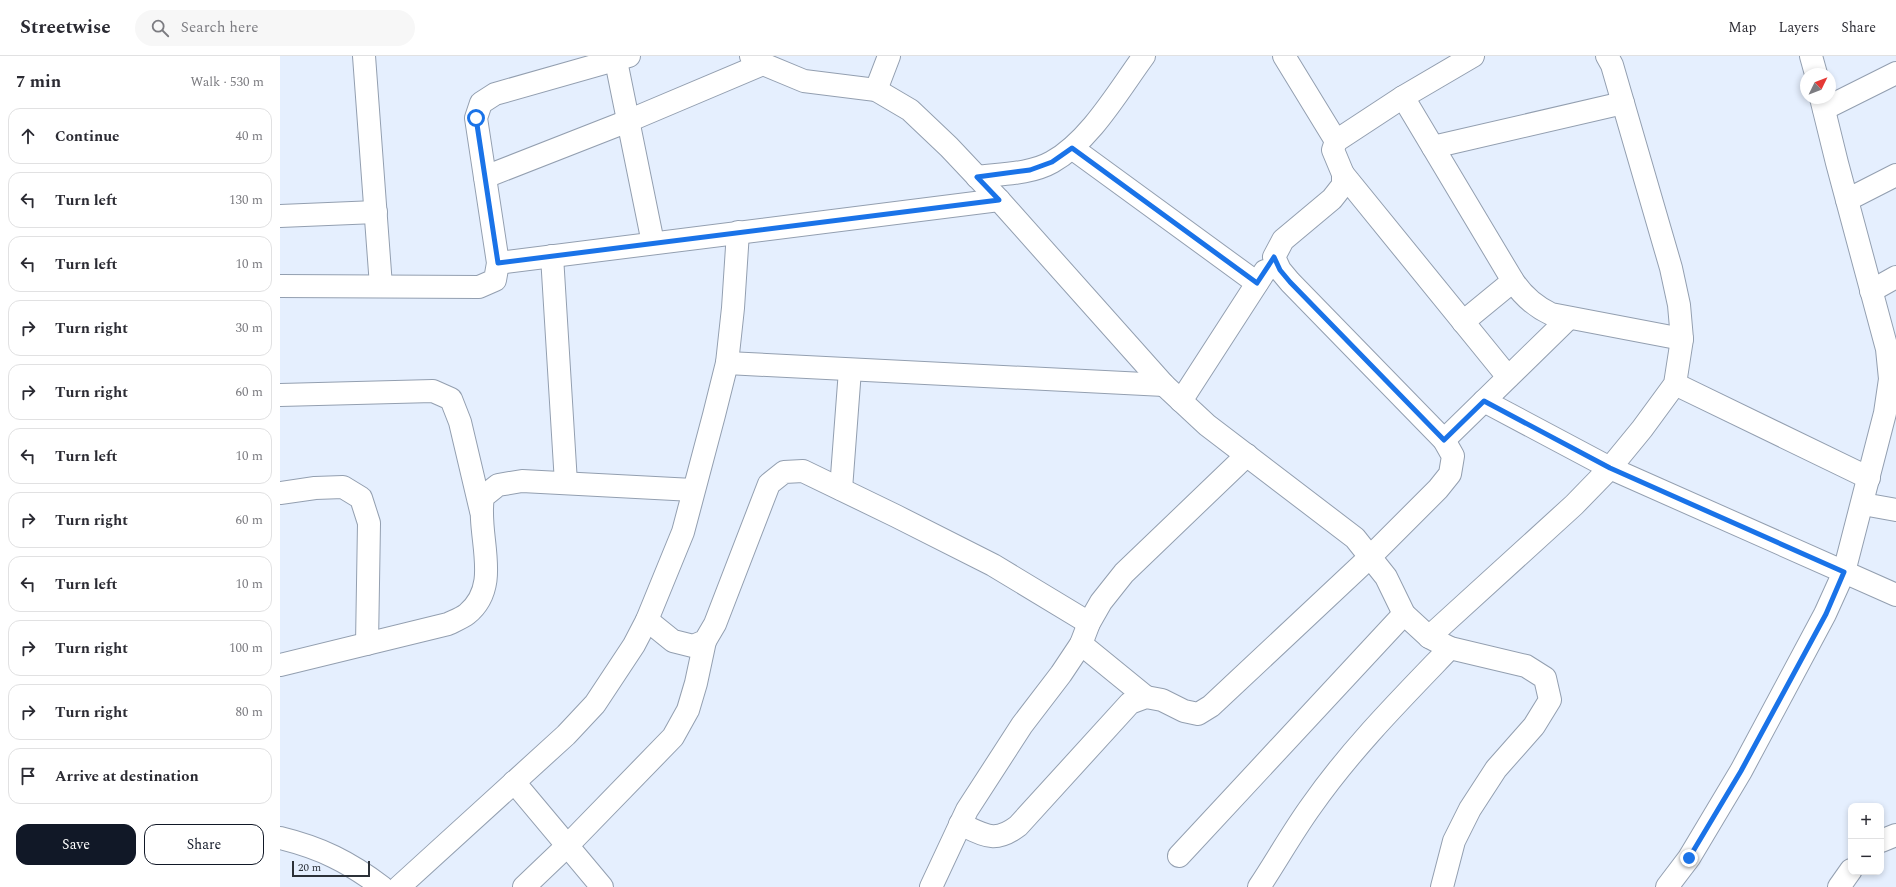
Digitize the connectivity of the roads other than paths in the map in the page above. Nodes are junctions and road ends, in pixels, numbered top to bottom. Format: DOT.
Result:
graph roads {
  1 [pos="364,56"];
  2 [pos="889,56"];
  3 [pos="1144,56"];
  4 [pos="1284,56"];
  5 [pos="1473,56"];
  6 [pos="1607,56"];
  7 [pos="1811,56"];
  8 [pos="620,57"];
  9 [pos="757,60"];
  10 [pos="1814,68"];
  11 [pos="1896,73"];
  12 [pos="876,90"];
  13 [pos="1403,97"];
  14 [pos="1836,98"];
  15 [pos="1623,103"];
  16 [pos="1823,104"];
  17 [pos="628,121"];
  18 [pos="1336,141"];
  19 [pos="1433,147"];
  20 [pos="1072,148"];
  21 [pos="1344,174"];
  22 [pos="1896,175"];
  23 [pos="485,177"];
  24 [pos="977,177"];
  25 [pos="999,200"];
  26 [pos="1847,200"];
  27 [pos="376,212"];
  28 [pos="280,216"];
  29 [pos="738,232"];
  30 [pos="653,243"];
  31 [pos="552,256"];
  32 [pos="1274,257"];
  33 [pos="498,263"];
  34 [pos="1896,278"];
  35 [pos="1513,281"];
  36 [pos="1257,283"];
  37 [pos="280,286"];
  38 [pos="382,286"];
  39 [pos="1872,291"];
  40 [pos="1569,318"];
  41 [pos="1463,322"];
  42 [pos="1682,339"];
  43 [pos="726,363"];
  44 [pos="850,370"];
  45 [pos="1508,377"];
  46 [pos="1893,378"];
  47 [pos="1675,384"];
  48 [pos="1164,385"];
  49 [pos="280,395"];
  50 [pos="1181,401"];
  51 [pos="1484,401"];
  52 [pos="1444,440"];
  53 [pos="1247,455"];
  54 [pos="1610,468"];
  55 [pos="1869,478"];
  56 [pos="566,483"];
  57 [pos="840,489"];
  58 [pos="693,490"];
  59 [pos="280,493"];
  60 [pos="1863,504"];
  61 [pos="1896,510"];
  62 [pos="481,511"];
  63 [pos="1370,557"];
  64 [pos="1844,572"];
  65 [pos="1896,595"];
  66 [pos="1404,614"];
  67 [pos="647,620"];
  68 [pos="1089,623"];
  69 [pos="1429,637"];
  70 [pos="705,642"];
  71 [pos="367,644"];
  72 [pos="1081,644"];
  73 [pos="1450,648"];
  74 [pos="280,665"];
  75 [pos="1146,697"];
  76 [pos="514,782"];
  77 [pos="960,824"];
  78 [pos="1896,835"];
  79 [pos="280,838"];
  80 [pos="1884,840"];
  81 [pos="568,845"];
  82 [pos="1179,856"];
  83 [pos="1848,874"];
  84 [pos="382,887"];
  85 [pos="398,887"];
  86 [pos="524,887"];
  87 [pos="602,887"];
  88 [pos="931,887"];
  89 [pos="1259,887"];
  90 [pos="1442,887"];
  91 [pos="1667,887"];
  92 [pos="1839,887"];
  1 -- 27 [label="street"];
  2 -- 12 [label="street"];
  3 -- 20 [label="street"];
  4 -- 18 [label="street"];
  5 -- 13 [label="street"];
  6 -- 15 [label="street"];
  7 -- 10 [label="street"];
  8 -- 17 [label="street"];
  8 -- 23 [label="street"];
  9 -- 12 [label="street"];
  9 -- 17 [label="street"];
  11 -- 14 [label="street"];
  12 -- 24 [label="street"];
  13 -- 18 [label="street"];
  13 -- 19 [label="street"];
  15 -- 19 [label="street"];
  15 -- 42 [label="street"];
  16 -- 26 [label="street"];
  17 -- 23 [label="street"];
  17 -- 30 [label="street"];
  18 -- 21 [label="street"];
  19 -- 35 [label="street"];
  20 -- 24 [label="street"];
  20 -- 36 [label="street"];
  21 -- 32 [label="street"];
  21 -- 41 [label="street"];
  22 -- 26 [label="street"];
  23 -- 33 [label="street"];
  24 -- 25 [label="street"];
  25 -- 29 [label="street"];
  25 -- 48 [label="street"];
  26 -- 39 [label="street"];
  27 -- 28 [label="street"];
  27 -- 38 [label="street"];
  29 -- 30 [label="street"];
  29 -- 43 [label="street"];
  30 -- 31 [label="street"];
  31 -- 33 [label="street"];
  31 -- 56 [label="street"];
  32 -- 36 [label="street"];
  32 -- 52 [label="street"];
  33 -- 38 [label="street"];
  34 -- 39 [label="street"];
  35 -- 40 [label="street"];
  35 -- 41 [label="street"];
  36 -- 50 [label="street"];
  37 -- 38 [label="street"];
  39 -- 46 [label="street"];
  40 -- 42 [label="street"];
  40 -- 45 [label="street"];
  41 -- 45 [label="street"];
  42 -- 47 [label="street"];
  43 -- 44 [label="street"];
  43 -- 58 [label="street"];
  44 -- 48 [label="street"];
  44 -- 57 [label="street"];
  45 -- 51 [label="street"];
  46 -- 55 [label="street"];
  47 -- 54 [label="street"];
  47 -- 55 [label="street"];
  48 -- 50 [label="street"];
  49 -- 62 [label="street"];
  50 -- 53 [label="street"];
  51 -- 52 [label="street"];
  51 -- 54 [label="street"];
  52 -- 63 [label="street"];
  53 -- 63 [label="street"];
  53 -- 68 [label="street"];
  54 -- 64 [label="street"];
  54 -- 69 [label="street"];
  55 -- 60 [label="street"];
  56 -- 58 [label="street"];
  56 -- 62 [label="street"];
  57 -- 68 [label="street"];
  57 -- 70 [label="street"];
  58 -- 67 [label="street"];
  59 -- 71 [label="street"];
  60 -- 61 [label="street"];
  60 -- 64 [label="street"];
  62 -- 71 [label="street"];
  63 -- 66 [label="street"];
  63 -- 75 [label="street"];
  64 -- 65 [label="street"];
  64 -- 91 [label="street"];
  66 -- 69 [label="street"];
  66 -- 82 [label="street"];
  67 -- 70 [label="street"];
  67 -- 76 [label="street"];
  68 -- 72 [label="street"];
  69 -- 73 [label="street"];
  70 -- 81 [label="street"];
  71 -- 74 [label="street"];
  72 -- 75 [label="street"];
  72 -- 77 [label="street"];
  73 -- 89 [label="street"];
  73 -- 90 [label="street"];
  75 -- 77 [label="street"];
  76 -- 81 [label="street"];
  76 -- 85 [label="street"];
  77 -- 88 [label="street"];
  78 -- 80 [label="street"];
  79 -- 84 [label="street"];
  81 -- 86 [label="street"];
  81 -- 87 [label="street"];
  83 -- 92 [label="street"];
}
